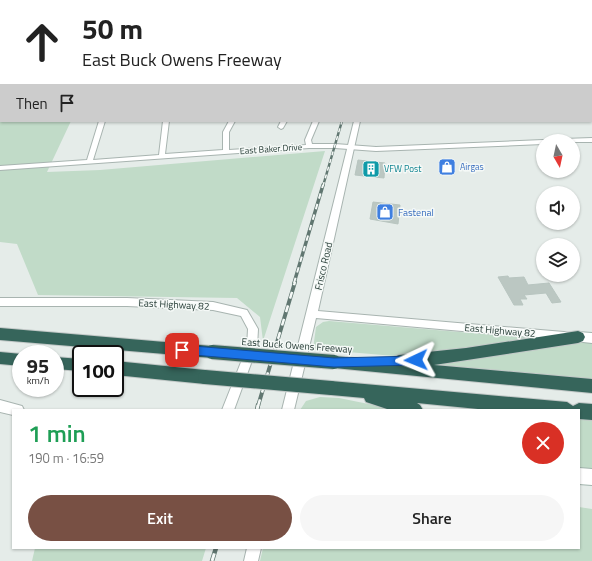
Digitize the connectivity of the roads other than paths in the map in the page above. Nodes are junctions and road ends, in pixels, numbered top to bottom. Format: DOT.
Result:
graph roads {
  1 [pos="102,122"];
  2 [pos="166,122"];
  3 [pos="231,122"];
  4 [pos="283,122"];
  5 [pos="316,122"];
  6 [pos="357,122"];
  7 [pos="280,127"];
  8 [pos="580,140"];
  9 [pos="592,140"];
  10 [pos="536,142"];
  11 [pos="309,146"];
  12 [pos="350,148"];
  13 [pos="226,152"];
  14 [pos="162,156"];
  15 [pos="89,162"];
  16 [pos="0,168"];
  17 [pos="0,302"];
  18 [pos="312,314"];
  19 [pos="0,334"];
  20 [pos="578,337"];
  21 [pos="592,338"];
  22 [pos="0,358"];
  23 [pos="12,359"];
  24 [pos="353,363"];
  25 [pos="124,369"];
  26 [pos="592,386"];
  27 [pos="337,389"];
  28 [pos="0,406"];
  29 [pos="14,409"];
  30 [pos="228,409"];
  31 [pos="288,409"];
  32 [pos="411,409"];
  33 [pos="556,409"];
  34 [pos="580,411"];
  35 [pos="592,412"];
  36 [pos="580,476"];
  37 [pos="592,477"];
  38 [pos="254,549"];
  39 [pos="250,561"];
  1 -- 15 [label="street"];
  2 -- 14 [label="street"];
  3 -- 13 [label="street"];
  4 -- 7 [label="street"];
  5 -- 11 [label="street"];
  6 -- 12 [label="street, Frisco Road"];
  8 -- 9 [label="street"];
  10 -- 12 [label="street, East Baker Drive"];
  11 -- 12 [label="street, East Baker Drive"];
  11 -- 13 [label="street, East Baker Drive"];
  12 -- 18 [label="street, Frisco Road"];
  13 -- 14 [label="street, East Baker Drive"];
  14 -- 15 [label="street, East Baker Drive"];
  15 -- 16 [label="street, East Baker Drive"];
  17 -- 30 [label="street, East Highway 82"];
  18 -- 20 [label="street, East Highway 82"];
  18 -- 31 [label="street, Frisco Road"];
  19 -- 24 [label="highway, East Buck Owens Freeway, bridge"];
  20 -- 21 [label="main road, East Highway 82"];
  20 -- 24 [label="highway"];
  22 -- 23 [label="highway"];
  24 -- 26 [label="highway, East Buck Owens Freeway"];
  25 -- 27 [label="highway, bridge"];
  27 -- 32 [label="highway"];
  27 -- 33 [label="highway"];
  28 -- 29 [label="street"];
  34 -- 35 [label="highway"];
  36 -- 37 [label="main road"];
  38 -- 39 [label="street"];
}
